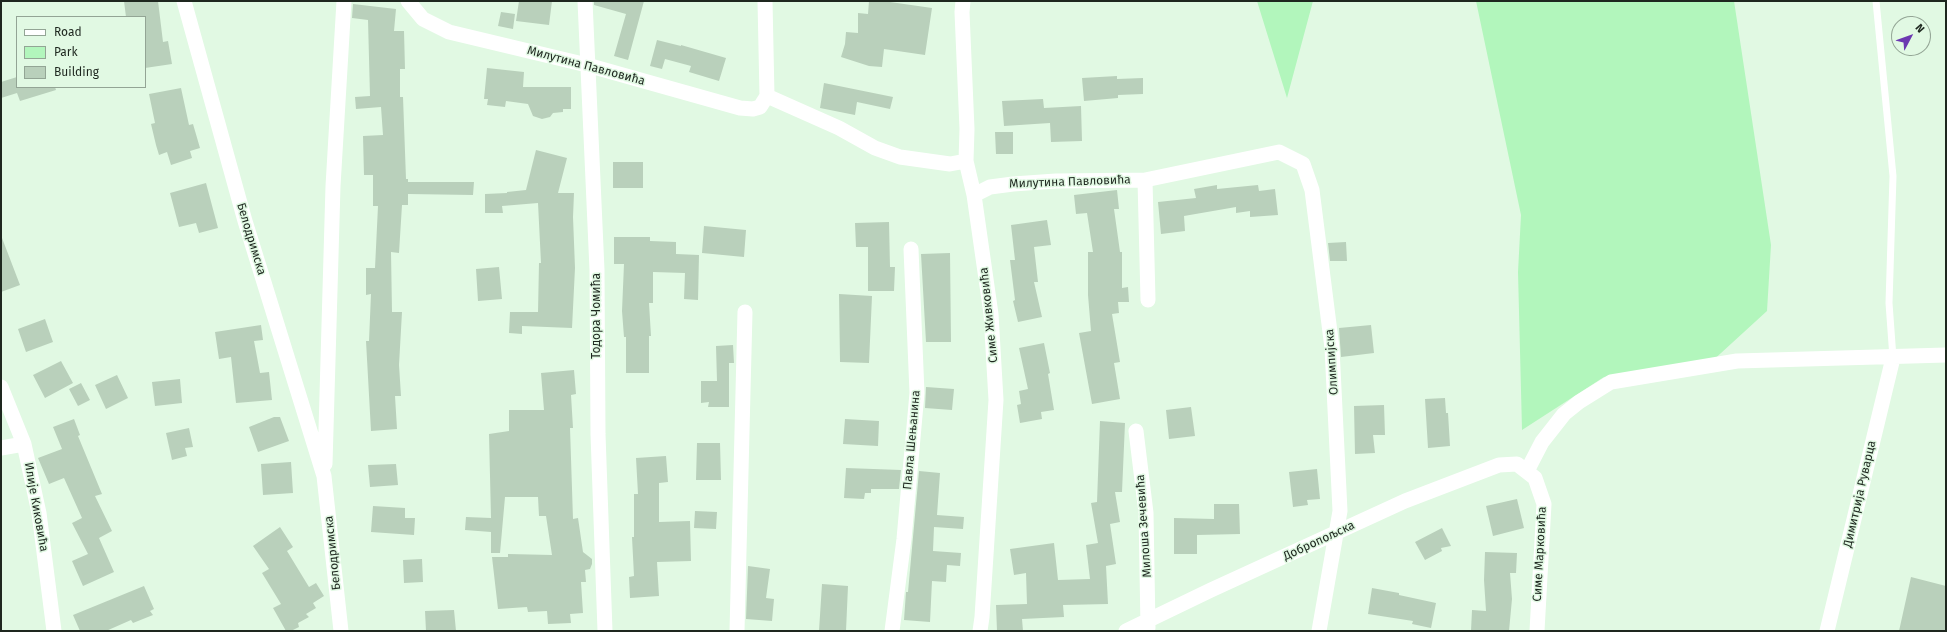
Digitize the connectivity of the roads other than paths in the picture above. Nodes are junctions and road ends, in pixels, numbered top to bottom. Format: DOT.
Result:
graph roads {
  1 [pos="184,1"];
  2 [pos="344,1"];
  3 [pos="408,1"];
  4 [pos="586,1"];
  5 [pos="765,1"];
  6 [pos="963,1"];
  7 [pos="1876,1"];
  8 [pos="587,65"];
  9 [pos="767,96"];
  10 [pos="966,161"];
  11 [pos="1145,180"];
  12 [pos="1312,190"];
  13 [pos="974,195"];
  14 [pos="911,249"];
  15 [pos="1148,300"];
  16 [pos="745,312"];
  17 [pos="1946,355"];
  18 [pos="1893,358"];
  19 [pos="1,387"];
  20 [pos="1136,431"];
  21 [pos="24,444"];
  22 [pos="1,448"];
  23 [pos="1522,467"];
  24 [pos="324,476"];
  25 [pos="1335,534"];
  26 [pos="1148,626"];
  27 [pos="54,631"];
  28 [pos="341,631"];
  29 [pos="605,631"];
  30 [pos="737,631"];
  31 [pos="892,631"];
  32 [pos="980,631"];
  33 [pos="1126,631"];
  34 [pos="1319,631"];
  35 [pos="1537,631"];
  36 [pos="1827,631"];
  1 -- 24 [label="street, Белодримска"];
  2 -- 24 [label="street, Белодримска"];
  3 -- 8 [label="street, Милутина Павловића"];
  4 -- 8 [label="street, Тодора Чомића"];
  5 -- 9 [label="street"];
  6 -- 10 [label="street, Симе Живковића"];
  7 -- 18 [label="lane"];
  8 -- 9 [label="street, Милутина Павловића"];
  8 -- 29 [label="street, Тодора Чомића"];
  9 -- 10 [label="street"];
  10 -- 13 [label="street, Симе Живковића"];
  11 -- 12 [label="street, Милутина Павловића"];
  11 -- 13 [label="street, Милутина Павловића"];
  11 -- 15 [label="street"];
  12 -- 25 [label="street, Олимпијска"];
  13 -- 32 [label="street, Симе Живковића"];
  14 -- 31 [label="street, Павла Шењанина"];
  16 -- 30 [label="street"];
  17 -- 18 [label="street"];
  18 -- 23 [label="street"];
  18 -- 36 [label="street, Димитрија Руварца"];
  19 -- 21 [label="street, Илије Киковића"];
  20 -- 26 [label="street, Милоша Зечевића"];
  21 -- 22 [label="street"];
  21 -- 27 [label="street, Илије Киковића"];
  23 -- 25 [label="street, Добропољска"];
  23 -- 35 [label="street, Симе Марковића"];
  24 -- 28 [label="street, Белодримска"];
  25 -- 26 [label="street, Добропољска"];
  25 -- 34 [label="street, Олимпијска"];
  26 -- 33 [label="street, Добропољска"];
}
